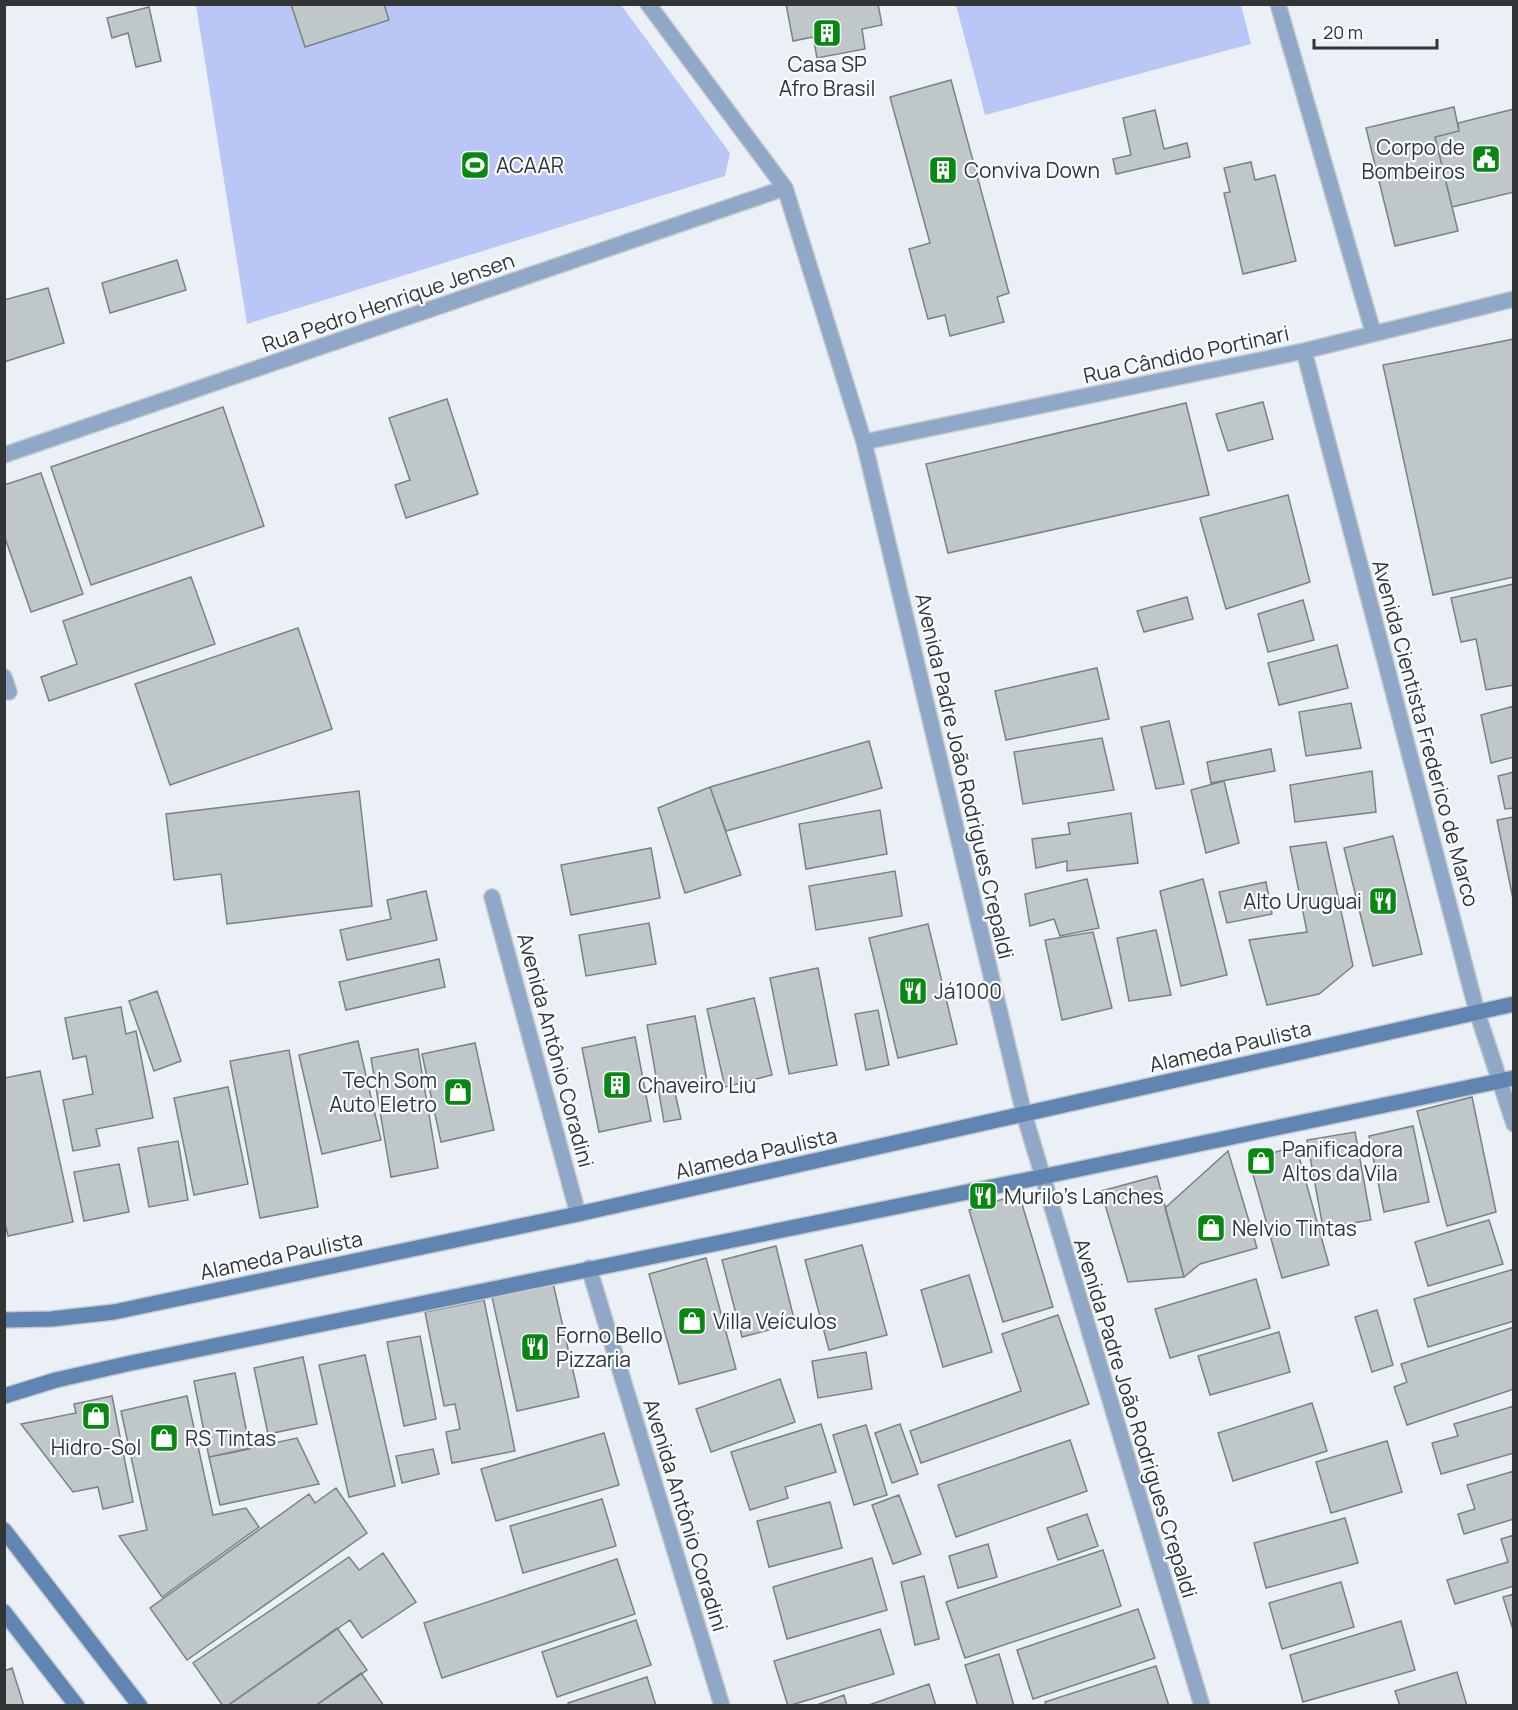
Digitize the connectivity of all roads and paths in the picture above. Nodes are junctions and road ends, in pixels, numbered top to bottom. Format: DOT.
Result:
graph roads {
  1 [pos="648,4"];
  2 [pos="1278,4"];
  3 [pos="785,188"];
  4 [pos="1514,299"];
  5 [pos="1373,332"];
  6 [pos="1304,351"];
  7 [pos="864,442"];
  8 [pos="4,455"];
  9 [pos="492,897"];
  10 [pos="1514,1004"];
  11 [pos="1477,1012"];
  12 [pos="1507,1079"];
  13 [pos="1024,1114"];
  14 [pos="1514,1124"];
  15 [pos="1041,1177"];
  16 [pos="578,1214"];
  17 [pos="589,1268"];
  18 [pos="4,1320"];
  19 [pos="4,1396"];
  20 [pos="4,1530"];
  21 [pos="4,1612"];
  22 [pos="77,1706"];
  23 [pos="140,1706"];
  24 [pos="722,1706"];
  25 [pos="1202,1706"];
  1 -- 3 [label="street, Avenida Padre João Rodrigues Crepaldi"];
  2 -- 5 [label="street"];
  3 -- 7 [label="street, Avenida Padre João Rodrigues Crepaldi"];
  3 -- 8 [label="street, Rua Pedro Henrique Jensen"];
  4 -- 5 [label="street, Rua Cândido Portinari"];
  5 -- 6 [label="street, Rua Cândido Portinari"];
  6 -- 7 [label="street, Rua Cândido Portinari"];
  6 -- 11 [label="street, Avenida Cientista Frederico de Marco"];
  7 -- 13 [label="street, Avenida Padre João Rodrigues Crepaldi"];
  9 -- 16 [label="street, Avenida Antônio Coradini"];
  10 -- 11 [label="main road, Alameda Paulista"];
  11 -- 12 [label="street, Avenida Cientista Frederico de Marco"];
  11 -- 13 [label="main road, Alameda Paulista"];
  12 -- 14 [label="street, Avenida Cientista Frederico de Marco"];
  12 -- 15 [label="main road"];
  13 -- 15 [label="street, Avenida Padre João Rodrigues Crepaldi"];
  13 -- 16 [label="main road, Alameda Paulista"];
  15 -- 17 [label="main road"];
  15 -- 25 [label="street, Avenida Padre João Rodrigues Crepaldi"];
  16 -- 18 [label="main road, Alameda Paulista"];
  17 -- 19 [label="main road"];
  17 -- 24 [label="street, Avenida Antônio Coradini"];
  20 -- 23 [label="main road"];
  21 -- 22 [label="main road"];
}
